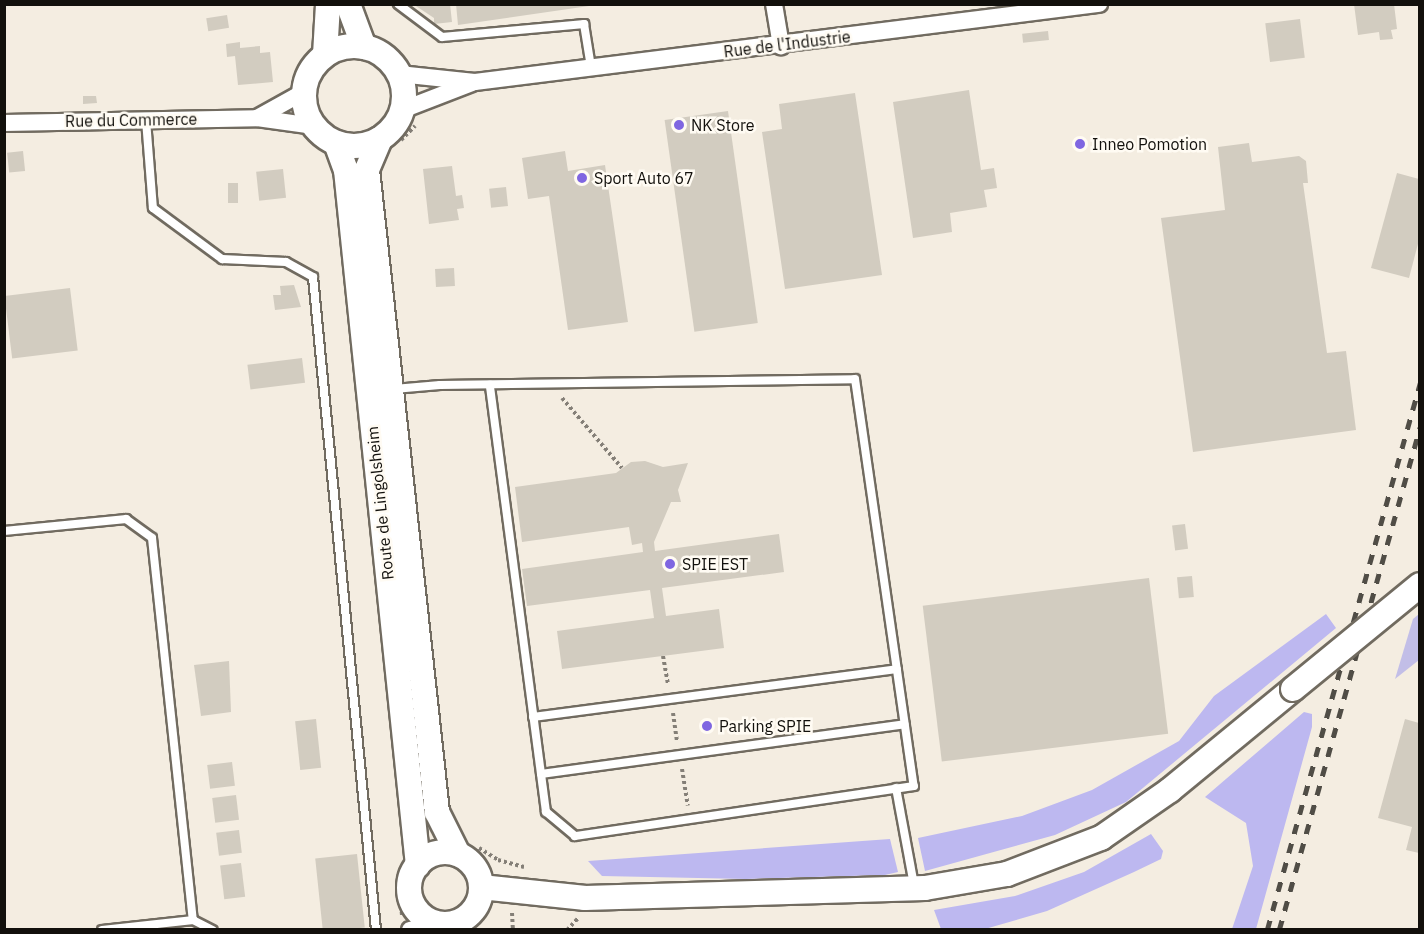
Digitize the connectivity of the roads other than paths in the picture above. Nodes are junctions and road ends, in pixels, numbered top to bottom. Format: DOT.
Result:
graph roads {
  1 [pos="328,4"];
  2 [pos="348,4"];
  3 [pos="398,4"];
  4 [pos="774,4"];
  5 [pos="1099,4"];
  6 [pos="781,46"];
  7 [pos="364,47"];
  8 [pos="326,55"];
  9 [pos="591,68"];
  10 [pos="399,74"];
  11 [pos="475,82"];
  12 [pos="304,92"];
  13 [pos="411,116"];
  14 [pos="257,118"];
  15 [pos="146,120"];
  16 [pos="4,123"];
  17 [pos="314,126"];
  18 [pos="388,142"];
  19 [pos="336,143"];
  20 [pos="490,385"];
  21 [pos="390,389"];
  22 [pos="4,531"];
  23 [pos="1419,585"];
  24 [pos="897,669"];
  25 [pos="534,717"];
  26 [pos="905,724"];
  27 [pos="541,774"];
  28 [pos="896,788"];
  29 [pos="458,854"];
  30 [pos="418,865"];
  31 [pos="481,887"];
  32 [pos="914,888"];
  33 [pos="193,920"];
  34 [pos="419,925"];
  35 [pos="460,925"];
  36 [pos="102,930"];
  37 [pos="213,930"];
  38 [pos="376,930"];
  1 -- 8 [label="main road"];
  2 -- 7 [label="main road"];
  3 -- 9 [label="lane"];
  4 -- 6 [label="street"];
  5 -- 6 [label="street, Rue de l'Industrie"];
  6 -- 9 [label="street, Rue de l'Industrie"];
  7 -- 8 [label="main road"];
  7 -- 10 [label="main road"];
  8 -- 12 [label="main road"];
  9 -- 11 [label="street, Rue de l'Industrie"];
  10 -- 11 [label="street, Rue de l'Industrie"];
  10 -- 13 [label="main road"];
  11 -- 13 [label="street, Rue de l'Industrie"];
  12 -- 14 [label="street, Rue du Commerce"];
  12 -- 17 [label="main road"];
  13 -- 18 [label="main road, Route de Lingolsheim"];
  14 -- 15 [label="street, Rue du Commerce"];
  14 -- 17 [label="street, Rue du Commerce"];
  15 -- 16 [label="street, Rue du Commerce"];
  15 -- 38 [label="lane"];
  17 -- 19 [label="main road"];
  18 -- 19 [label="main road"];
  18 -- 21 [label="main road, Route de Lingolsheim"];
  19 -- 30 [label="main road, Route de Lingolsheim"];
  20 -- 21 [label="lane"];
  20 -- 24 [label="lane"];
  20 -- 25 [label="lane"];
  21 -- 29 [label="main road, Route de Lingolsheim"];
  22 -- 33 [label="lane"];
  23 -- 32 [label="main road, bridge"];
  24 -- 25 [label="lane"];
  24 -- 26 [label="lane"];
  25 -- 27 [label="lane"];
  26 -- 27 [label="lane"];
  26 -- 28 [label="lane"];
  27 -- 28 [label="lane"];
  28 -- 32 [label="lane"];
  29 -- 30 [label="main road"];
  29 -- 31 [label="main road"];
  30 -- 34 [label="main road"];
  31 -- 32 [label="main road"];
  31 -- 35 [label="main road"];
  33 -- 36 [label="lane"];
  33 -- 37 [label="lane"];
  34 -- 35 [label="main road"];
}
